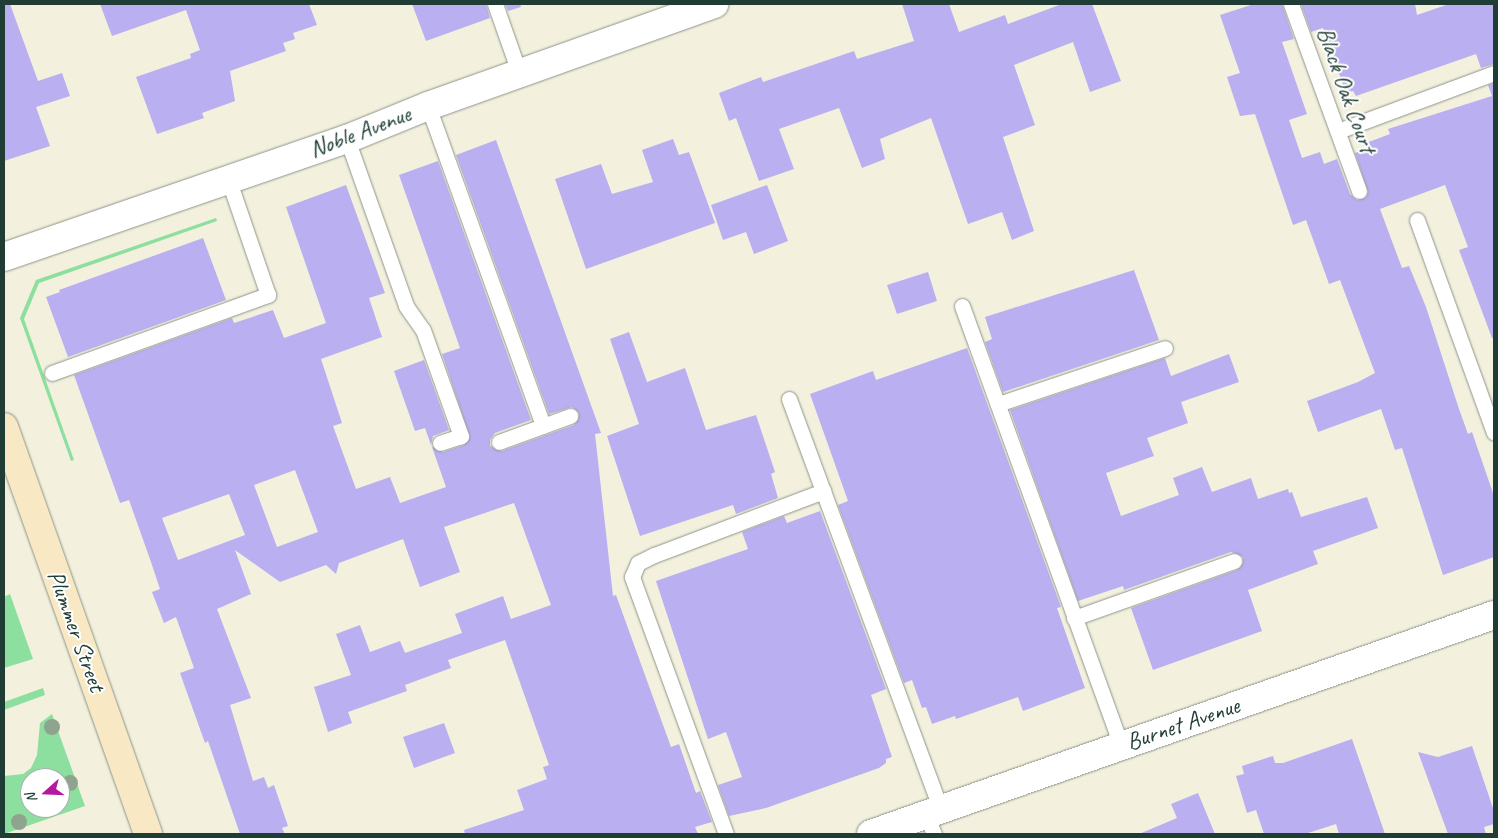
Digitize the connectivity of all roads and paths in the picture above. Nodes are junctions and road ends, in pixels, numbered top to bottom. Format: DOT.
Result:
graph roads {
  1 [pos="495,4"];
  2 [pos="714,4"];
  3 [pos="1291,4"];
  4 [pos="1494,73"];
  5 [pos="520,75"];
  6 [pos="428,106"];
  7 [pos="1338,131"];
  8 [pos="348,139"];
  9 [pos="229,181"];
  10 [pos="1359,191"];
  11 [pos="1417,220"];
  12 [pos="4,257"];
  13 [pos="962,306"];
  14 [pos="1165,348"];
  15 [pos="52,373"];
  16 [pos="789,399"];
  17 [pos="998,404"];
  18 [pos="570,416"];
  19 [pos="543,426"];
  20 [pos="4,427"];
  21 [pos="1494,433"];
  22 [pos="499,442"];
  23 [pos="440,444"];
  24 [pos="823,491"];
  25 [pos="1234,560"];
  26 [pos="1494,615"];
  27 [pos="1074,618"];
  28 [pos="1120,746"];
  29 [pos="934,820"];
  30 [pos="148,834"];
  31 [pos="726,834"];
  32 [pos="872,834"];
  1 -- 5 [label="lane"];
  2 -- 5 [label="street, Noble Avenue"];
  3 -- 7 [label="lane, Black Oak Court"];
  4 -- 7 [label="lane"];
  5 -- 6 [label="street, Noble Avenue"];
  6 -- 8 [label="street, Noble Avenue"];
  6 -- 19 [label="lane"];
  7 -- 10 [label="lane, Black Oak Court"];
  8 -- 9 [label="street, Noble Avenue"];
  8 -- 23 [label="lane"];
  9 -- 12 [label="street, Noble Avenue"];
  9 -- 15 [label="lane"];
  11 -- 21 [label="lane"];
  13 -- 17 [label="lane"];
  14 -- 17 [label="lane"];
  16 -- 24 [label="lane"];
  17 -- 27 [label="lane"];
  18 -- 19 [label="lane"];
  19 -- 22 [label="lane"];
  20 -- 30 [label="main road, Plummer Street"];
  24 -- 29 [label="lane"];
  24 -- 31 [label="lane"];
  25 -- 27 [label="lane"];
  26 -- 28 [label="street, Burnet Avenue"];
  27 -- 28 [label="lane"];
  28 -- 29 [label="street, Burnet Avenue"];
  29 -- 32 [label="street, Burnet Avenue"];
}
